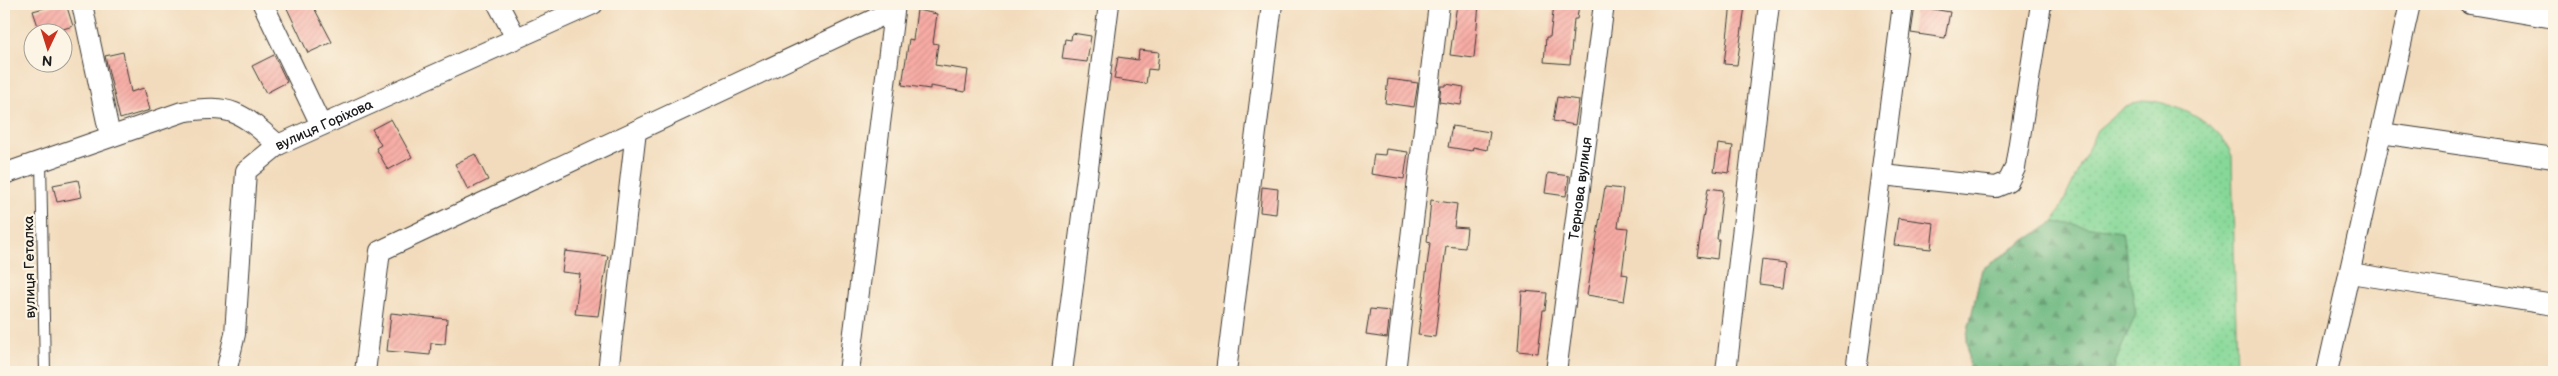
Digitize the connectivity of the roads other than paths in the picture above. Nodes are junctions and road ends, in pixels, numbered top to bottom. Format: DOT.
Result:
graph roads {
  1 [pos="82,4"];
  2 [pos="263,4"];
  3 [pos="498,4"];
  4 [pos="593,4"];
  5 [pos="1109,4"];
  6 [pos="1272,4"];
  7 [pos="1439,4"];
  8 [pos="1604,4"];
  9 [pos="1770,4"];
  10 [pos="1903,4"];
  11 [pos="2041,4"];
  12 [pos="2410,4"];
  13 [pos="2470,4"];
  14 [pos="894,7"];
  15 [pos="2554,18"];
  16 [pos="516,38"];
  17 [pos="322,125"];
  18 [pos="636,131"];
  19 [pos="2381,133"];
  20 [pos="110,136"];
  21 [pos="278,145"];
  22 [pos="2554,158"];
  23 [pos="41,161"];
  24 [pos="4,174"];
  25 [pos="1882,175"];
  26 [pos="2350,273"];
  27 [pos="2554,305"];
  28 [pos="45,372"];
  29 [pos="226,372"];
  30 [pos="365,372"];
  31 [pos="608,372"];
  32 [pos="849,372"];
  33 [pos="1062,372"];
  34 [pos="1226,372"];
  35 [pos="1395,372"];
  36 [pos="1556,372"];
  37 [pos="1726,372"];
  38 [pos="1856,372"];
  39 [pos="2327,372"];
  1 -- 20 [label="street"];
  2 -- 17 [label="street"];
  3 -- 16 [label="street"];
  4 -- 16 [label="street, вулиця Горіхова"];
  5 -- 33 [label="street"];
  6 -- 34 [label="street"];
  7 -- 35 [label="street"];
  8 -- 36 [label="street, Тернова вулиця"];
  9 -- 37 [label="street"];
  10 -- 25 [label="street"];
  11 -- 25 [label="street"];
  12 -- 19 [label="street"];
  13 -- 15 [label="street"];
  14 -- 18 [label="street"];
  14 -- 32 [label="street"];
  16 -- 17 [label="street, вулиця Горіхова"];
  17 -- 21 [label="street, вулиця Горіхова"];
  18 -- 30 [label="street"];
  18 -- 31 [label="street"];
  19 -- 22 [label="street"];
  19 -- 26 [label="street"];
  20 -- 21 [label="street"];
  20 -- 23 [label="street"];
  21 -- 29 [label="street, вулиця Горіхова"];
  23 -- 24 [label="street"];
  23 -- 28 [label="lane, вулиця Геталка"];
  25 -- 38 [label="street"];
  26 -- 27 [label="street"];
  26 -- 39 [label="street"];
}
